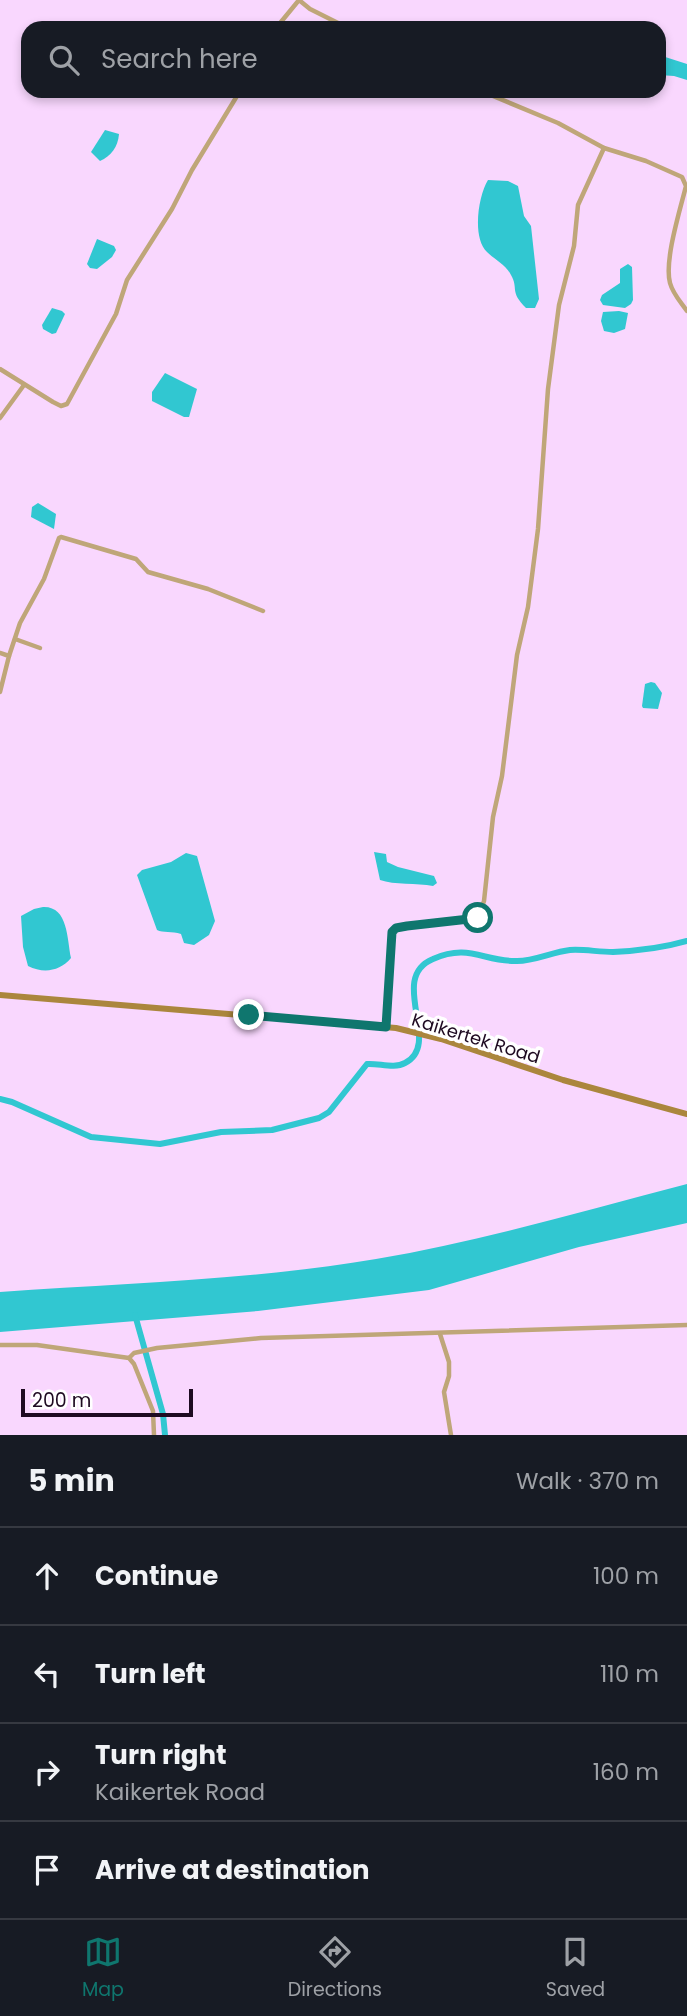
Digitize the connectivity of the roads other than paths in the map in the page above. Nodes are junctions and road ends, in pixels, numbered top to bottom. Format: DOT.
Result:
graph roads {
  1 [pos="282,21"];
  2 [pos="334,21"];
  3 [pos="236,98"];
  4 [pos="498,98"];
  5 [pos="604,148"];
  6 [pos="687,311"];
  7 [pos="0,369"];
  8 [pos="24,385"];
  9 [pos="0,418"];
  10 [pos="263,611"];
  11 [pos="15,639"];
  12 [pos="40,648"];
  13 [pos="0,653"];
  14 [pos="9,656"];
  15 [pos="0,692"];
  16 [pos="0,995"];
  17 [pos="386,1027"];
  18 [pos="687,1114"];
  19 [pos="687,1325"];
  20 [pos="440,1334"];
  21 [pos="0,1345"];
  22 [pos="129,1358"];
  23 [pos="154,1435"];
  24 [pos="451,1435"];
  1 -- 2 [label="street"];
  3 -- 8 [label="street"];
  4 -- 5 [label="street"];
  5 -- 6 [label="street"];
  5 -- 17 [label="street"];
  7 -- 8 [label="street"];
  8 -- 9 [label="street"];
  10 -- 11 [label="street"];
  11 -- 12 [label="street"];
  11 -- 14 [label="street"];
  13 -- 14 [label="street"];
  14 -- 15 [label="street"];
  16 -- 17 [label="main road, Kaikertek Road"];
  17 -- 18 [label="main road, Kaikertek Road"];
  19 -- 20 [label="street"];
  20 -- 22 [label="street"];
  20 -- 24 [label="street"];
  21 -- 22 [label="street"];
  22 -- 23 [label="street"];
}
